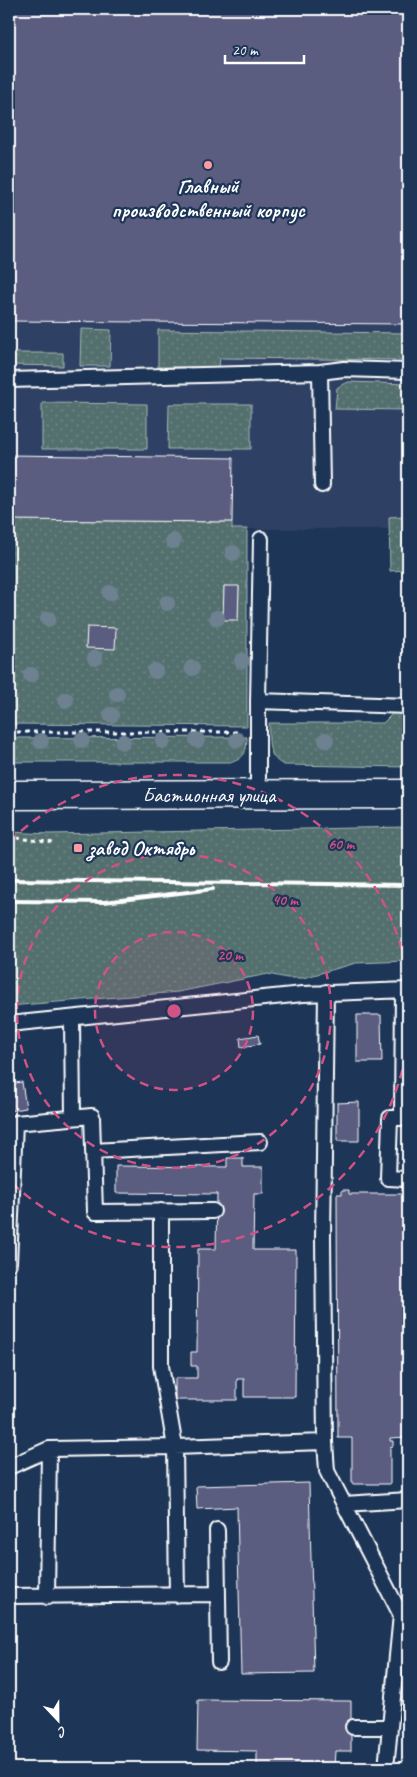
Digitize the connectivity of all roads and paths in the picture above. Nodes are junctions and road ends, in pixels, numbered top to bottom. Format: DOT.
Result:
graph roads {
  1 [pos="408,371"];
  2 [pos="320,372"];
  3 [pos="9,380"];
  4 [pos="322,485"];
  5 [pos="261,539"];
  6 [pos="258,701"];
  7 [pos="408,706"];
  8 [pos="9,732"];
  9 [pos="258,732"];
  10 [pos="408,794"];
  11 [pos="9,795"];
  12 [pos="258,795"];
  13 [pos="9,837"];
  14 [pos="56,843"];
  15 [pos="406,990"];
  16 [pos="326,992"];
  17 [pos="72,1018"];
  18 [pos="9,1024"];
  19 [pos="73,1117"];
  20 [pos="405,1118"];
  21 [pos="12,1123"];
  22 [pos="260,1142"];
  23 [pos="93,1151"];
  24 [pos="408,1179"];
  25 [pos="161,1211"];
  26 [pos="213,1211"];
  27 [pos="9,1263"];
  28 [pos="325,1442"];
  29 [pos="175,1447"];
  30 [pos="49,1449"];
  31 [pos="9,1467"];
  32 [pos="408,1500"];
  33 [pos="344,1504"];
  34 [pos="216,1530"];
  35 [pos="217,1594"];
  36 [pos="9,1596"];
  37 [pos="47,1596"];
  38 [pos="177,1596"];
  39 [pos="405,1610"];
  40 [pos="219,1662"];
  41 [pos="390,1726"];
  42 [pos="353,1727"];
  43 [pos="386,1768"];
  1 -- 2 [label="lane"];
  2 -- 3 [label="lane"];
  2 -- 4 [label="lane"];
  5 -- 6 [label="lane"];
  6 -- 7 [label="lane"];
  6 -- 9 [label="lane"];
  8 -- 9 [label="path"];
  9 -- 12 [label="lane"];
  10 -- 12 [label="main road, Бастионная улица"];
  11 -- 12 [label="main road, Бастионная улица"];
  13 -- 14 [label="path"];
  15 -- 16 [label="lane"];
  15 -- 20 [label="lane"];
  16 -- 17 [label="lane"];
  16 -- 28 [label="lane"];
  17 -- 18 [label="lane"];
  17 -- 19 [label="lane"];
  19 -- 21 [label="lane"];
  19 -- 23 [label="lane"];
  20 -- 24 [label="lane"];
  21 -- 27 [label="lane"];
  22 -- 23 [label="lane"];
  23 -- 25 [label="lane"];
  25 -- 26 [label="lane"];
  25 -- 29 [label="lane"];
  28 -- 29 [label="lane"];
  28 -- 33 [label="lane"];
  29 -- 30 [label="lane"];
  29 -- 38 [label="lane"];
  30 -- 31 [label="lane"];
  30 -- 37 [label="lane"];
  32 -- 33 [label="lane"];
  33 -- 39 [label="lane"];
  34 -- 35 [label="lane"];
  35 -- 38 [label="lane"];
  35 -- 40 [label="lane"];
  36 -- 37 [label="lane"];
  37 -- 38 [label="lane"];
  39 -- 41 [label="lane"];
  41 -- 42 [label="lane"];
  41 -- 43 [label="lane"];
}
